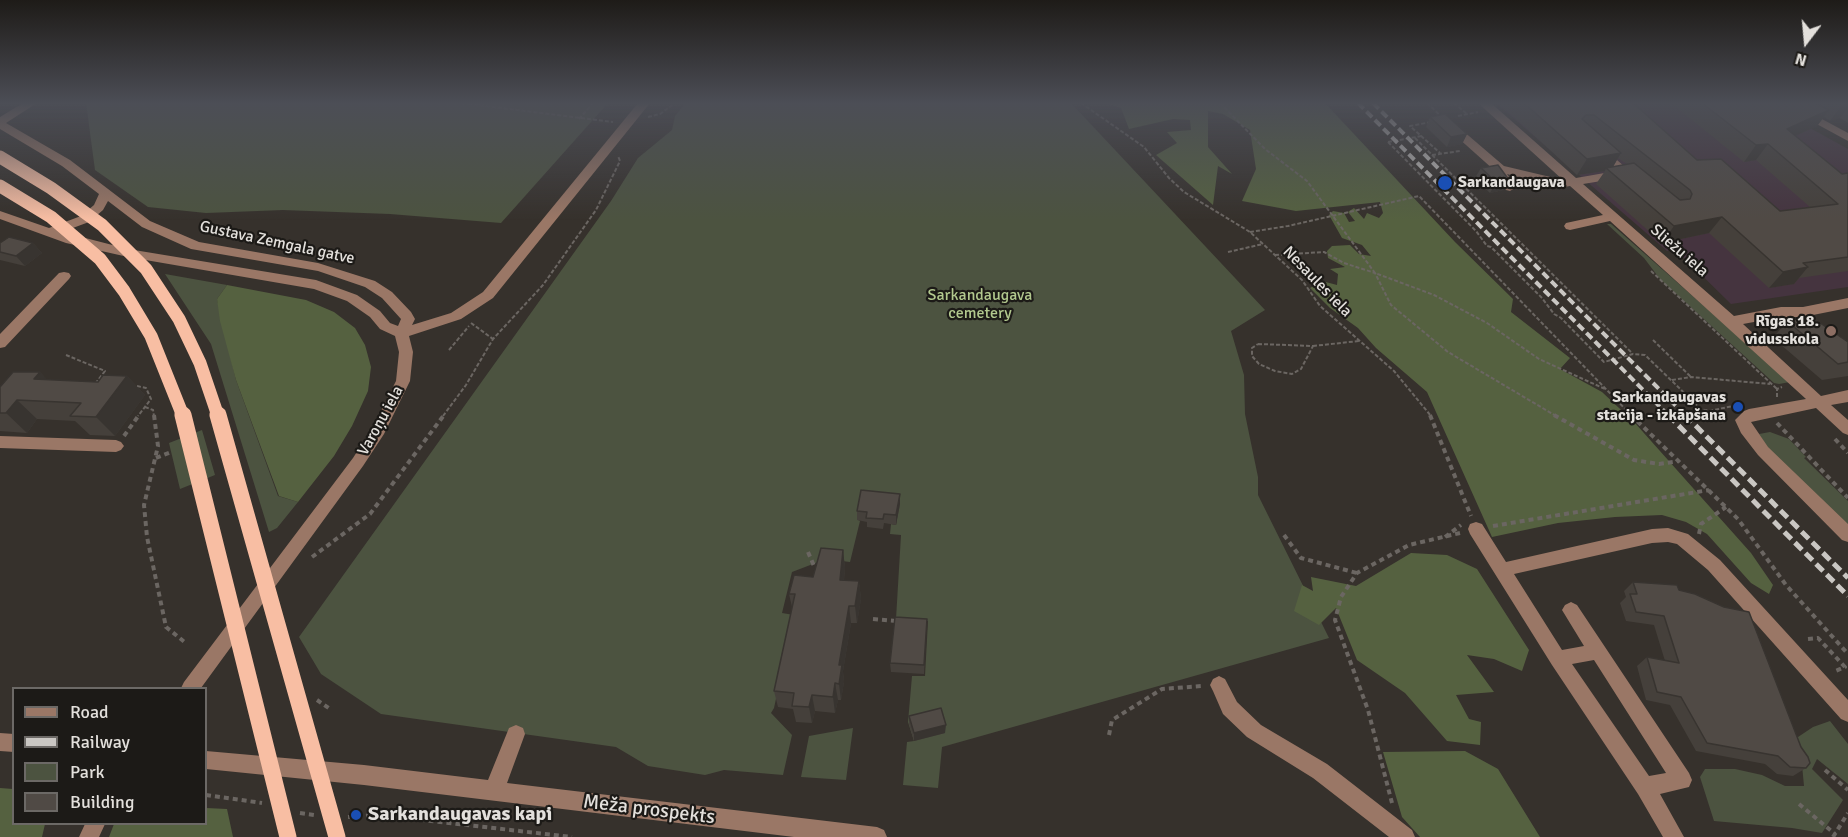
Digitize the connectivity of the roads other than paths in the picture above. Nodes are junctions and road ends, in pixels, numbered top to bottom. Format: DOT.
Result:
graph roads {
  1 [pos="31,142"];
  2 [pos="613,142"];
  3 [pos="1469,142"];
  4 [pos="1528,142"];
  5 [pos="1590,142"];
  6 [pos="0,157"];
  7 [pos="1500,169"];
  8 [pos="1573,182"];
  9 [pos="0,186"];
  10 [pos="1510,187"];
  11 [pos="105,194"];
  12 [pos="0,215"];
  13 [pos="1612,217"];
  14 [pos="1570,226"];
  15 [pos="47,232"];
  16 [pos="64,276"];
  17 [pos="1848,303"];
  18 [pos="1781,312"];
  19 [pos="1731,321"];
  20 [pos="1799,326"];
  21 [pos="401,333"];
  22 [pos="0,343"];
  23 [pos="1848,396"];
  24 [pos="1819,400"];
  25 [pos="1847,426"];
  26 [pos="0,442"];
  27 [pos="116,446"];
  28 [pos="1469,527"];
  29 [pos="1848,535"];
  30 [pos="1501,570"];
  31 [pos="1571,610"];
  32 [pos="1599,651"];
  33 [pos="1558,658"];
  34 [pos="1219,685"];
  35 [pos="191,687"];
  36 [pos="1847,712"];
  37 [pos="516,734"];
  38 [pos="207,760"];
  39 [pos="1646,787"];
  40 [pos="494,791"];
  41 [pos="1402,834"];
  42 [pos="288,837"];
  43 [pos="337,837"];
  44 [pos="877,837"];
  45 [pos="1674,837"];
  1 -- 11 [label="street, Gustava Zemgala gatve"];
  2 -- 21 [label="street"];
  3 -- 7 [label="street"];
  4 -- 8 [label="street, Sliežu iela"];
  5 -- 8 [label="street"];
  6 -- 43 [label="main road, bridge"];
  7 -- 8 [label="street"];
  7 -- 10 [label="street"];
  8 -- 13 [label="street, Sliežu iela"];
  9 -- 42 [label="main road, bridge"];
  11 -- 15 [label="street"];
  11 -- 21 [label="street, Gustava Zemgala gatve"];
  12 -- 15 [label="street, Gustava Zemgala gatve"];
  13 -- 14 [label="street"];
  13 -- 19 [label="street, Sliežu iela"];
  15 -- 21 [label="street, Gustava Zemgala gatve"];
  16 -- 22 [label="street"];
  17 -- 18 [label="street"];
  18 -- 19 [label="street"];
  18 -- 20 [label="street"];
  19 -- 24 [label="street, Sliežu iela"];
  21 -- 35 [label="street, Varoņu iela"];
  23 -- 24 [label="street"];
  24 -- 25 [label="street, Sliežu iela"];
  24 -- 29 [label="street"];
  26 -- 27 [label="street"];
  28 -- 30 [label="street"];
  30 -- 33 [label="street"];
  30 -- 36 [label="street"];
  31 -- 32 [label="street"];
  32 -- 33 [label="street"];
  32 -- 39 [label="street"];
  33 -- 39 [label="street"];
  34 -- 41 [label="street"];
  37 -- 40 [label="street"];
  38 -- 40 [label="street, Meža prospekts"];
  39 -- 45 [label="street"];
  40 -- 44 [label="street, Meža prospekts"];
}
